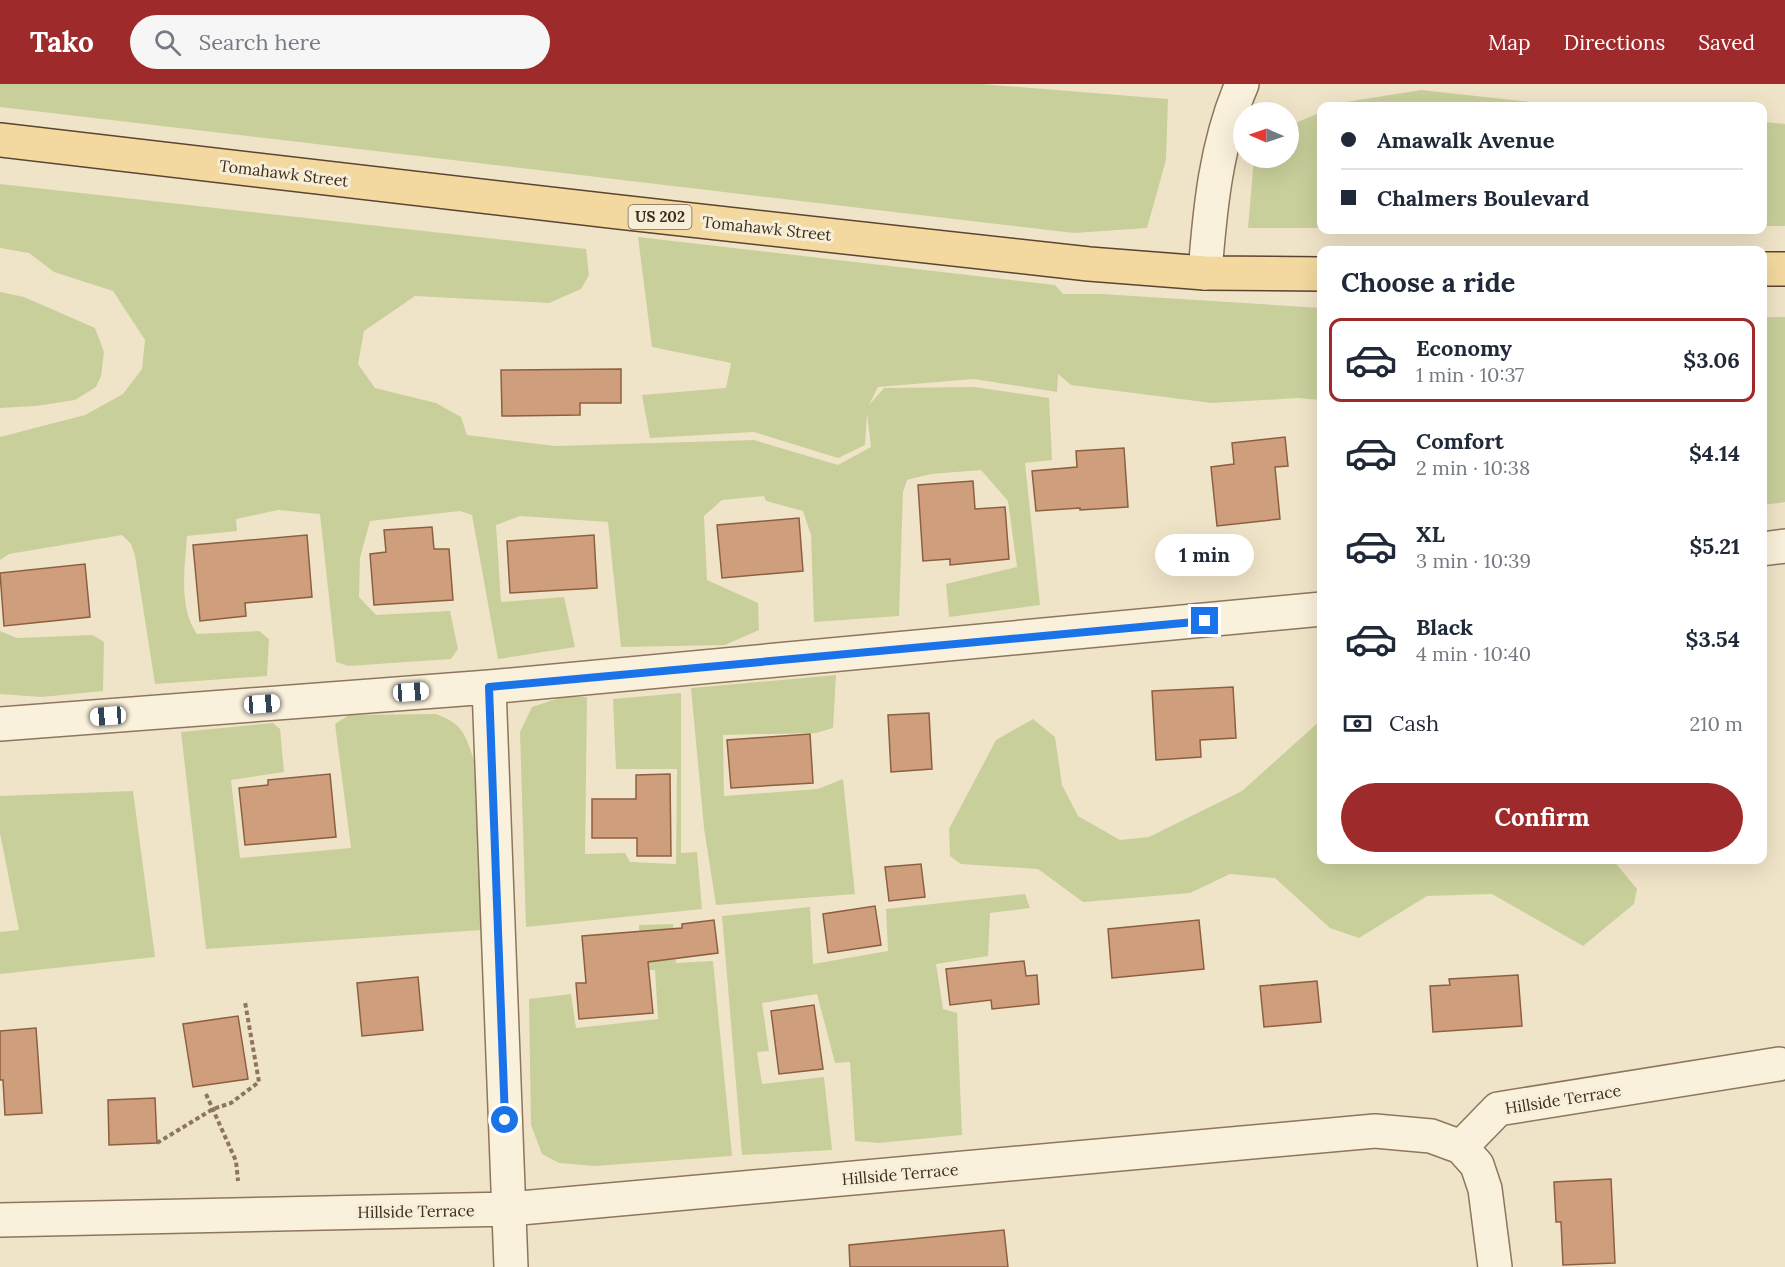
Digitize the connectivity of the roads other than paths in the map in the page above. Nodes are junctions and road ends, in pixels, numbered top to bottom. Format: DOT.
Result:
graph roads {
  1 [pos="1242,84"];
  2 [pos="0,140"];
  3 [pos="1767,269"];
  4 [pos="1785,269"];
  5 [pos="1205,273"];
  6 [pos="1317,274"];
  7 [pos="1785,546"];
  8 [pos="1767,548"];
  9 [pos="1317,609"];
  10 [pos="489,687"];
  11 [pos="0,724"];
  12 [pos="1779,1064"];
  13 [pos="1461,1147"];
  14 [pos="509,1209"];
  15 [pos="0,1220"];
  16 [pos="511,1267"];
  17 [pos="1495,1267"];
  1 -- 5 [label="street"];
  2 -- 5 [label="main road, Tomahawk Street / US 202"];
  3 -- 4 [label="main road"];
  5 -- 6 [label="main road, Tomahawk Street / US 202"];
  7 -- 8 [label="street"];
  9 -- 10 [label="street"];
  10 -- 11 [label="street"];
  10 -- 14 [label="street"];
  12 -- 13 [label="street, Hillside Terrace"];
  13 -- 14 [label="street, Hillside Terrace"];
  13 -- 17 [label="street"];
  14 -- 15 [label="street, Hillside Terrace"];
  14 -- 16 [label="street"];
}
